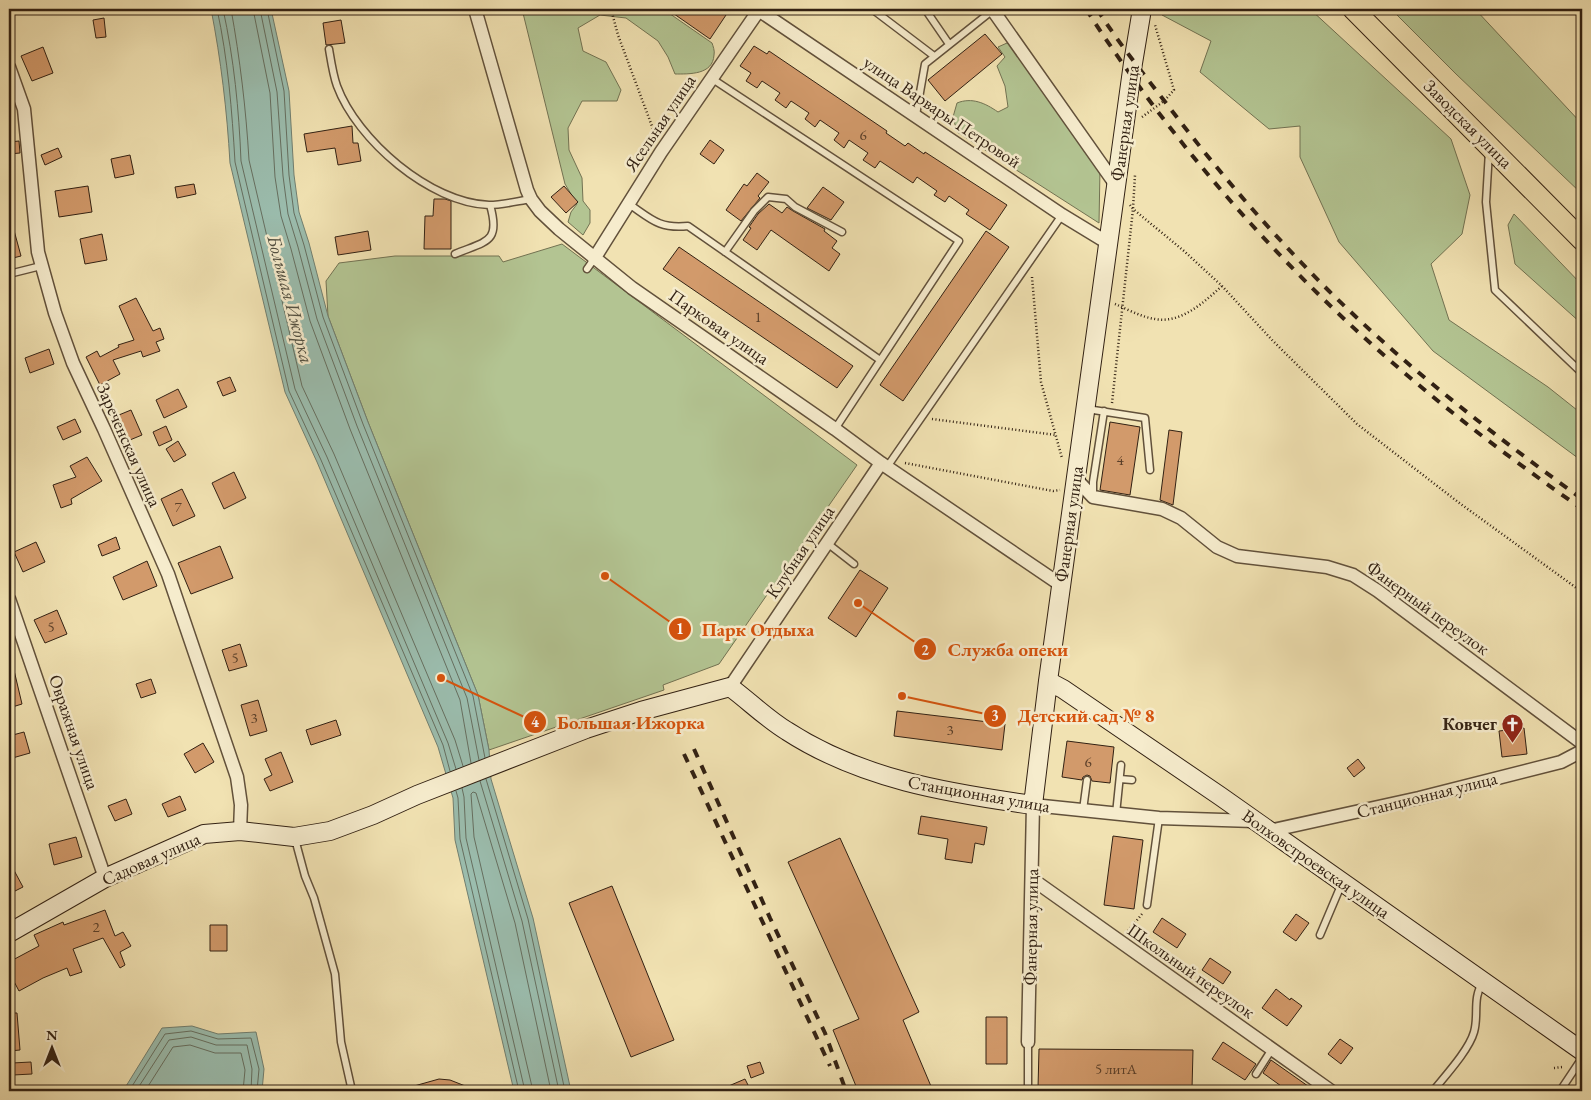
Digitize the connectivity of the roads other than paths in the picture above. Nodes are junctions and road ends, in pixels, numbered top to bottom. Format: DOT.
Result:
graph roads {
  1 [pos="475,9"];
  2 [pos="872,9"];
  3 [pos="925,9"];
  4 [pos="1142,9"];
  5 [pos="1353,9"];
  6 [pos="758,10"];
  7 [pos="992,10"];
  8 [pos="949,44"];
  9 [pos="329,49"];
  10 [pos="934,56"];
  11 [pos="9,67"];
  12 [pos="711,78"];
  13 [pos="916,115"];
  14 [pos="1489,145"];
  15 [pos="1116,185"];
  16 [pos="531,199"];
  17 [pos="629,204"];
  18 [pos="490,205"];
  19 [pos="1062,215"];
  20 [pos="842,232"];
  21 [pos="1582,239"];
  22 [pos="1108,243"];
  23 [pos="725,252"];
  24 [pos="455,254"];
  25 [pos="591,264"];
  26 [pos="41,266"];
  27 [pos="9,274"];
  28 [pos="880,360"];
  29 [pos="1582,372"];
  30 [pos="1085,409"];
  31 [pos="1107,412"];
  32 [pos="835,429"];
  33 [pos="886,463"];
  34 [pos="1150,470"];
  35 [pos="1093,482"];
  36 [pos="1075,484"];
  37 [pos="1093,497"];
  38 [pos="827,543"];
  39 [pos="854,564"];
  40 [pos="1061,585"];
  41 [pos="9,599"];
  42 [pos="1048,681"];
  43 [pos="730,686"];
  44 [pos="1582,742"];
  45 [pos="1582,751"];
  46 [pos="1121,765"];
  47 [pos="1120,779"];
  48 [pos="1086,780"];
  49 [pos="1132,780"];
  50 [pos="1032,805"];
  51 [pos="1083,810"];
  52 [pos="1116,814"];
  53 [pos="1159,818"];
  54 [pos="1254,821"];
  55 [pos="240,831"];
  56 [pos="1269,831"];
  57 [pos="294,838"];
  58 [pos="106,878"];
  59 [pos="1032,879"];
  60 [pos="1342,883"];
  61 [pos="1148,905"];
  62 [pos="9,933"];
  63 [pos="1320,935"];
  64 [pos="1483,982"];
  65 [pos="1028,1042"];
  66 [pos="1272,1049"];
  67 [pos="1582,1051"];
  68 [pos="1582,1058"];
  69 [pos="1256,1074"];
  70 [pos="352,1091"];
  71 [pos="1028,1091"];
  72 [pos="1331,1091"];
  73 [pos="1433,1091"];
  74 [pos="1560,1091"];
  1 -- 16 [label="street, Парковая улица"];
  2 -- 10 [label="lane"];
  3 -- 8 [label="lane"];
  4 -- 15 [label="street, Фанерная улица"];
  5 -- 14 [label="main road, Заводская улица"];
  6 -- 12 [label="street, Ясельная улица"];
  6 -- 13 [label="street, улица Варвары Петровой"];
  7 -- 8 [label="lane"];
  7 -- 15 [label="street"];
  8 -- 10 [label="lane"];
  9 -- 18 [label="lane"];
  10 -- 13 [label="lane"];
  11 -- 26 [label="street, Зареченская улица"];
  12 -- 17 [label="street, Ясельная улица"];
  12 -- 28 [label="lane"];
  13 -- 19 [label="street, улица Варвары Петровой"];
  14 -- 21 [label="main road, Заводская улица"];
  14 -- 29 [label="lane"];
  15 -- 22 [label="street, Фанерная улица"];
  16 -- 18 [label="lane"];
  16 -- 25 [label="street, Парковая улица"];
  17 -- 23 [label="lane"];
  17 -- 25 [label="street, Ясельная улица"];
  18 -- 24 [label="lane"];
  19 -- 22 [label="street, улица Варвары Петровой"];
  19 -- 33 [label="lane"];
  20 -- 23 [label="lane"];
  22 -- 30 [label="street, Фанерная улица"];
  23 -- 28 [label="lane"];
  25 -- 32 [label="street, Парковая улица"];
  26 -- 27 [label="lane"];
  26 -- 55 [label="street, Зареченская улица"];
  28 -- 32 [label="lane"];
  30 -- 31 [label="lane"];
  30 -- 36 [label="street, Фанерная улица"];
  31 -- 34 [label="lane"];
  31 -- 35 [label="lane"];
  32 -- 33 [label="street, Парковая улица"];
  33 -- 38 [label="street, Клубная улица"];
  33 -- 40 [label="street, Парковая улица"];
  35 -- 36 [label="lane"];
  35 -- 37 [label="lane"];
  36 -- 37 [label="street"];
  36 -- 40 [label="street, Фанерная улица"];
  37 -- 44 [label="street, Фанерный переулок"];
  38 -- 39 [label="lane"];
  38 -- 43 [label="street, Клубная улица"];
  40 -- 42 [label="street, Фанерная улица"];
  41 -- 58 [label="street, Овражная улица"];
  42 -- 50 [label="street, Фанерная улица"];
  42 -- 54 [label="street, Волховстроевская улица"];
  43 -- 50 [label="street, Станционная улица"];
  43 -- 57 [label="street, Садовая улица"];
  45 -- 56 [label="street, Станционная улица"];
  46 -- 47 [label="lane"];
  47 -- 49 [label="lane"];
  47 -- 52 [label="lane"];
  48 -- 51 [label="lane"];
  50 -- 51 [label="street, Станционная улица"];
  50 -- 59 [label="street, Фанерная улица"];
  51 -- 52 [label="street, Станционная улица"];
  52 -- 53 [label="street, Станционная улица"];
  53 -- 54 [label="street, Станционная улица"];
  53 -- 61 [label="lane"];
  54 -- 56 [label="street, Волховстроевская улица"];
  55 -- 57 [label="street, Садовая улица"];
  55 -- 58 [label="street, Садовая улица"];
  56 -- 60 [label="street, Волховстроевская улица"];
  57 -- 70 [label="lane"];
  58 -- 62 [label="street, Садовая улица"];
  59 -- 65 [label="street, Фанерная улица"];
  59 -- 66 [label="street, Школьный переулок"];
  60 -- 63 [label="lane"];
  60 -- 64 [label="street, Волховстроевская улица"];
  64 -- 67 [label="street, Волховстроевская улица"];
  64 -- 73 [label="lane"];
  65 -- 71 [label="lane"];
  66 -- 69 [label="lane"];
  66 -- 72 [label="street, Школьный переулок"];
  68 -- 74 [label="lane"];
}
